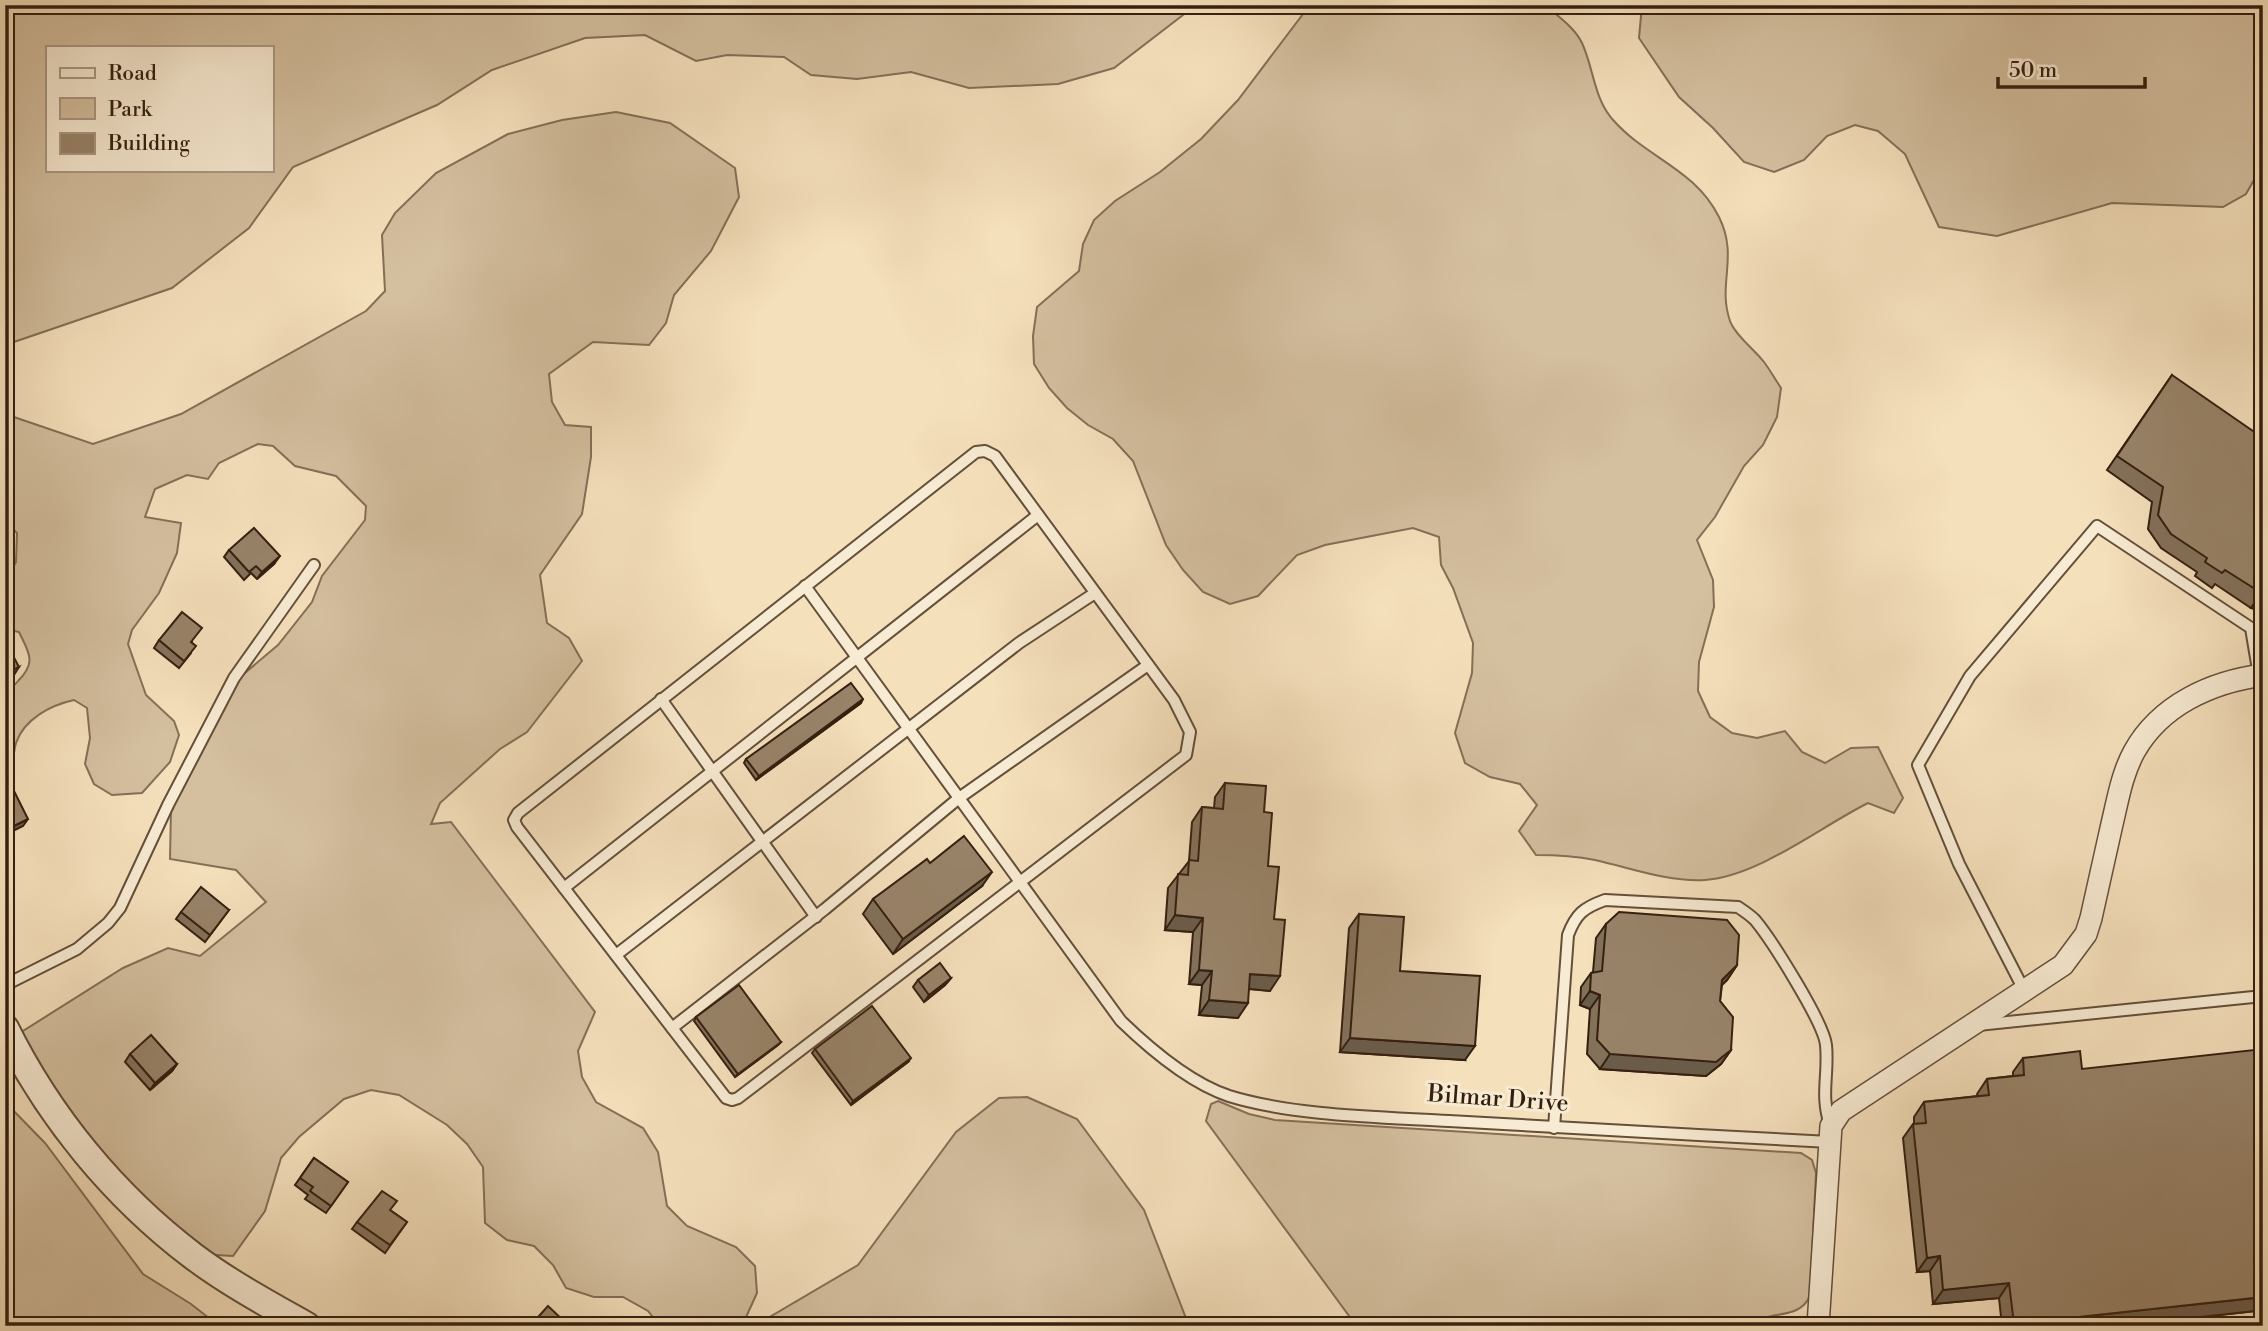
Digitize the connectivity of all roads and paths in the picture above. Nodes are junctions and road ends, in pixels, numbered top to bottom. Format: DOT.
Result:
graph roads {
  1 [pos="1038,515"];
  2 [pos="314,565"];
  3 [pos="805,586"];
  4 [pos="1095,593"];
  5 [pos="857,657"];
  6 [pos="1148,665"];
  7 [pos="2261,675"];
  8 [pos="661,699"];
  9 [pos="908,729"];
  10 [pos="713,771"];
  11 [pos="959,798"];
  12 [pos="763,841"];
  13 [pos="1020,883"];
  14 [pos="564,888"];
  15 [pos="816,916"];
  16 [pos="616,955"];
  17 [pos="5,985"];
  18 [pos="2025,992"];
  19 [pos="2263,996"];
  20 [pos="1972,1026"];
  21 [pos="5,1028"];
  22 [pos="672,1028"];
  23 [pos="1554,1128"];
  24 [pos="1830,1134"];
  25 [pos="307,1326"];
  26 [pos="1818,1326"];
  1 -- 3 [label="lane"];
  1 -- 4 [label="lane"];
  1 -- 5 [label="lane"];
  2 -- 17 [label="lane"];
  3 -- 5 [label="lane, Bilmar Drive"];
  3 -- 8 [label="lane"];
  4 -- 6 [label="lane"];
  4 -- 9 [label="lane"];
  5 -- 9 [label="lane, Bilmar Drive"];
  5 -- 10 [label="lane"];
  6 -- 11 [label="lane"];
  6 -- 13 [label="lane"];
  7 -- 18 [label="street"];
  7 -- 18 [label="lane"];
  8 -- 10 [label="lane"];
  8 -- 14 [label="lane"];
  9 -- 11 [label="lane, Bilmar Drive"];
  9 -- 12 [label="lane"];
  10 -- 12 [label="lane"];
  10 -- 14 [label="lane"];
  11 -- 13 [label="lane, Bilmar Drive"];
  11 -- 15 [label="lane"];
  12 -- 15 [label="lane"];
  12 -- 16 [label="lane"];
  13 -- 22 [label="lane"];
  13 -- 23 [label="lane, Bilmar Drive"];
  14 -- 16 [label="lane"];
  15 -- 22 [label="lane"];
  16 -- 22 [label="lane"];
  18 -- 20 [label="street"];
  19 -- 20 [label="lane"];
  20 -- 24 [label="street"];
  21 -- 25 [label="street"];
  23 -- 24 [label="lane, Bilmar Drive"];
  23 -- 24 [label="lane"];
  24 -- 26 [label="street"];
}
